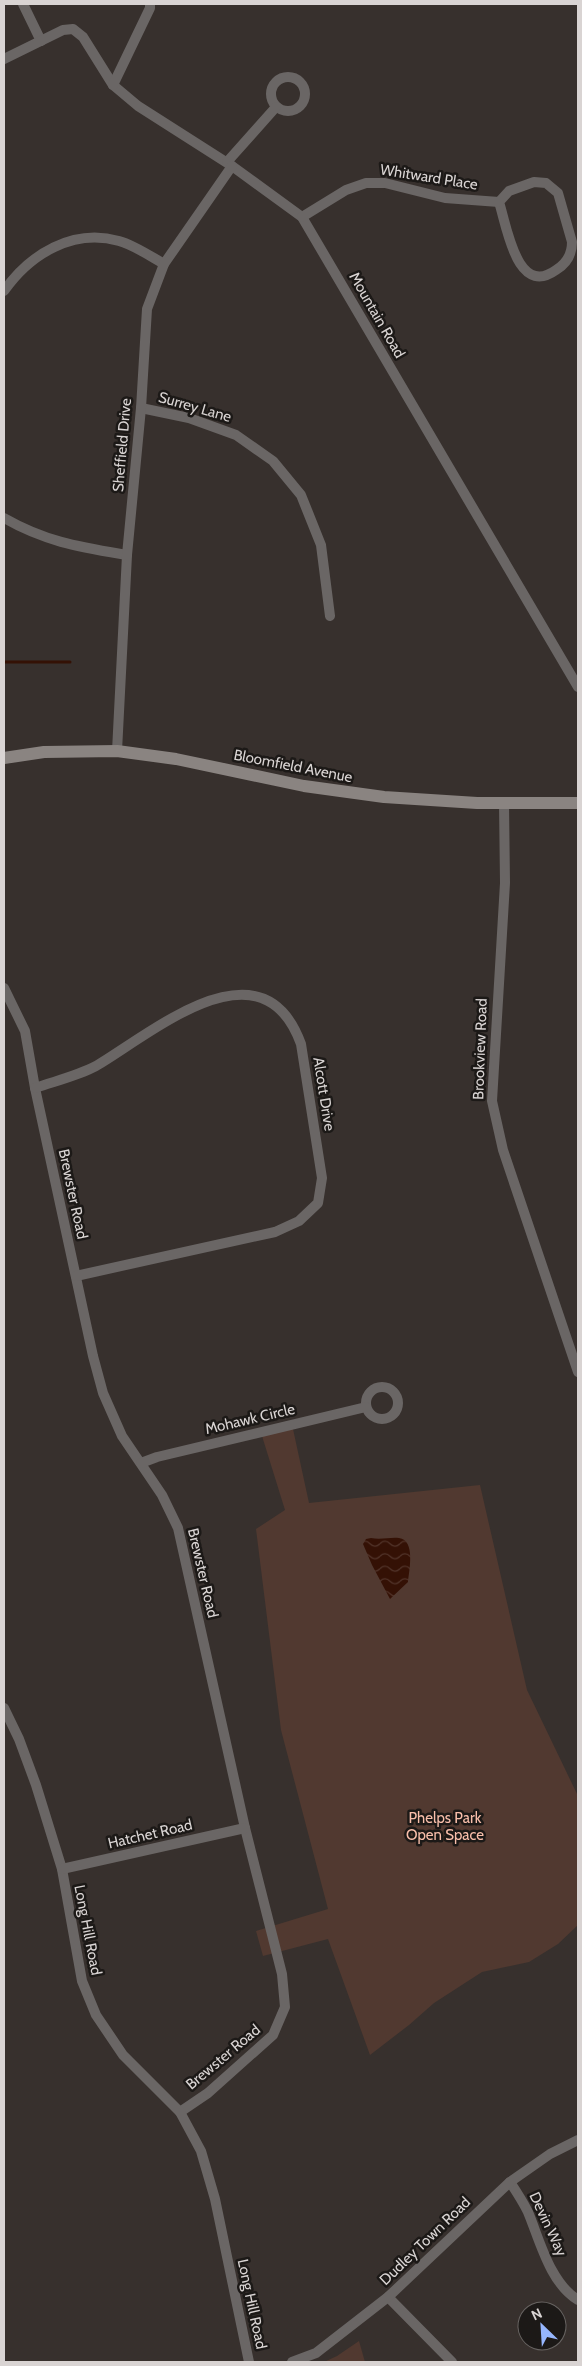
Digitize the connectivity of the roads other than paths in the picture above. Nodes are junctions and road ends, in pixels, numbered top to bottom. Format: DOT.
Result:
graph roads {
  1 [pos="23,4"];
  2 [pos="150,4"];
  3 [pos="41,41"];
  4 [pos="4,59"];
  5 [pos="114,85"];
  6 [pos="276,106"];
  7 [pos="229,164"];
  8 [pos="499,202"];
  9 [pos="302,217"];
  10 [pos="575,250"];
  11 [pos="164,264"];
  12 [pos="4,291"];
  13 [pos="141,408"];
  14 [pos="4,518"];
  15 [pos="127,555"];
  16 [pos="330,616"];
  17 [pos="578,687"];
  18 [pos="117,751"];
  19 [pos="4,758"];
  20 [pos="504,803"];
  21 [pos="578,803"];
  22 [pos="4,988"];
  23 [pos="35,1088"];
  24 [pos="76,1276"];
  25 [pos="578,1372"];
  26 [pos="366,1407"];
  27 [pos="141,1463"];
  28 [pos="4,1708"];
  29 [pos="245,1828"];
  30 [pos="62,1869"];
  31 [pos="180,2112"];
  32 [pos="578,2140"];
  33 [pos="510,2182"];
  34 [pos="388,2297"];
  35 [pos="578,2300"];
  36 [pos="249,2362"];
  37 [pos="292,2362"];
  38 [pos="452,2362"];
  1 -- 3 [label="street"];
  2 -- 5 [label="street"];
  3 -- 4 [label="street"];
  3 -- 5 [label="street, Mountain Road"];
  5 -- 7 [label="street, Mountain Road"];
  6 -- 7 [label="street, Sheffield Drive"];
  7 -- 9 [label="street, Mountain Road"];
  7 -- 11 [label="street, Sheffield Drive"];
  8 -- 9 [label="street, Whitward Place"];
  8 -- 10 [label="street"];
  8 -- 10 [label="street"];
  9 -- 17 [label="street, Mountain Road"];
  11 -- 12 [label="street"];
  11 -- 13 [label="street, Sheffield Drive"];
  13 -- 15 [label="street, Sheffield Drive"];
  13 -- 16 [label="street, Surrey Lane"];
  14 -- 15 [label="street"];
  15 -- 18 [label="street, Sheffield Drive"];
  18 -- 19 [label="main road, Bloomfield Avenue"];
  18 -- 20 [label="main road, Bloomfield Avenue"];
  20 -- 21 [label="main road, Bloomfield Avenue"];
  20 -- 25 [label="street, Brookview Road"];
  22 -- 23 [label="street, Brewster Road"];
  23 -- 24 [label="street, Brewster Road"];
  23 -- 24 [label="street, Alcott Drive"];
  24 -- 27 [label="street, Brewster Road"];
  26 -- 27 [label="street, Mohawk Circle"];
  27 -- 29 [label="street, Brewster Road"];
  28 -- 30 [label="street, Long Hill Road"];
  29 -- 30 [label="street, Hatchet Road"];
  29 -- 31 [label="street, Brewster Road"];
  30 -- 31 [label="street, Long Hill Road"];
  31 -- 36 [label="street, Long Hill Road"];
  32 -- 33 [label="street, Dudley Town Road"];
  33 -- 34 [label="street, Dudley Town Road"];
  33 -- 35 [label="street, Devin Way"];
  34 -- 37 [label="street, Dudley Town Road"];
  34 -- 38 [label="street"];
}
